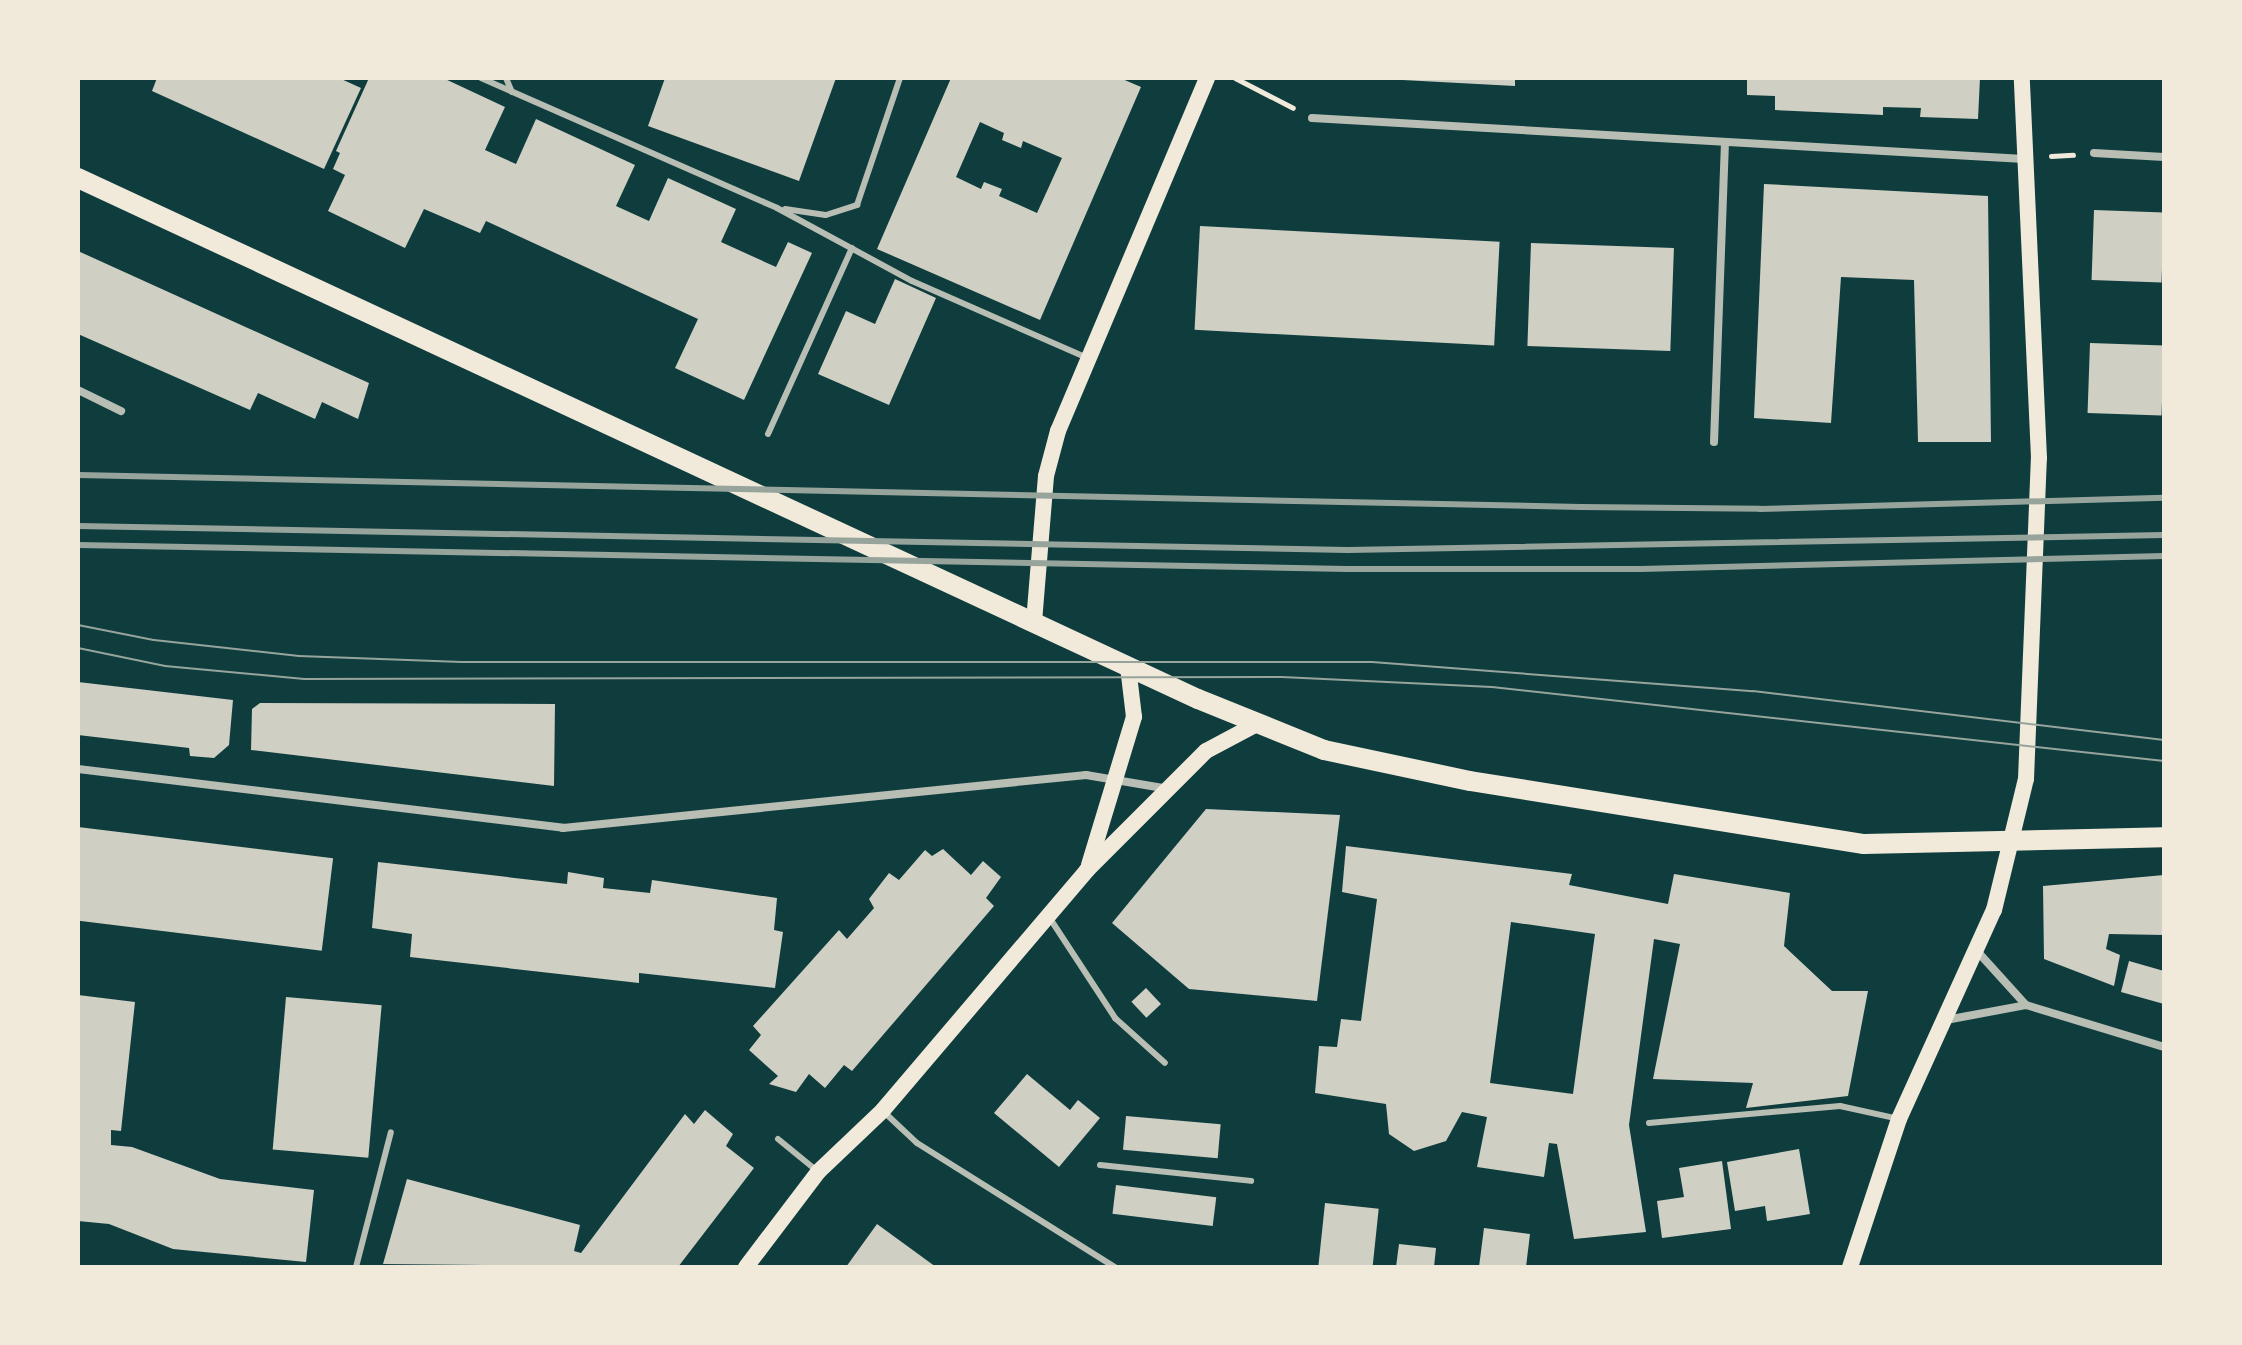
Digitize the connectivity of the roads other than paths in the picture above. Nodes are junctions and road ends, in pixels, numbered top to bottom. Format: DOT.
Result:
graph roads {
  1 [pos="481,78"];
  2 [pos="506,78"];
  3 [pos="900,78"];
  4 [pos="1207,78"];
  5 [pos="2022,78"];
  6 [pos="512,92"];
  7 [pos="1312,118"];
  8 [pos="1725,144"];
  9 [pos="2094,153"];
  10 [pos="2164,157"];
  11 [pos="2024,159"];
  12 [pos="78,178"];
  13 [pos="777,208"];
  14 [pos="852,248"];
  15 [pos="1088,358"];
  16 [pos="78,390"];
  17 [pos="121,411"];
  18 [pos="768,434"];
  19 [pos="1714,442"];
  20 [pos="1034,622"];
  21 [pos="1128,667"];
  22 [pos="1255,725"];
  23 [pos="78,769"];
  24 [pos="1119,777"];
  25 [pos="1169,789"];
  26 [pos="2164,837"];
  27 [pos="2013,844"];
  28 [pos="1087,870"];
  29 [pos="1049,917"];
  30 [pos="1977,950"];
  31 [pos="2026,1005"];
  32 [pos="1941,1022"];
  33 [pos="2164,1047"];
  34 [pos="1165,1063"];
  35 [pos="883,1110"];
  36 [pos="1899,1119"];
  37 [pos="1649,1123"];
  38 [pos="391,1132"];
  39 [pos="778,1139"];
  40 [pos="1100,1165"];
  41 [pos="818,1172"];
  42 [pos="1251,1181"];
  43 [pos="356,1267"];
  44 [pos="746,1267"];
  45 [pos="1115,1267"];
  46 [pos="1850,1267"];
  1 -- 6 [label="lane"];
  2 -- 6 [label="lane"];
  3 -- 13 [label="lane"];
  4 -- 15 [label="main road"];
  5 -- 11 [label="main road"];
  6 -- 13 [label="lane"];
  7 -- 8 [label="street"];
  8 -- 11 [label="street"];
  8 -- 19 [label="street"];
  9 -- 10 [label="street"];
  11 -- 27 [label="main road"];
  12 -- 20 [label="main road"];
  13 -- 14 [label="lane"];
  14 -- 15 [label="lane"];
  14 -- 18 [label="lane"];
  15 -- 20 [label="main road"];
  16 -- 17 [label="street"];
  20 -- 21 [label="main road"];
  21 -- 22 [label="main road"];
  21 -- 24 [label="main road"];
  22 -- 25 [label="main road"];
  22 -- 27 [label="main road"];
  23 -- 24 [label="street"];
  24 -- 25 [label="street"];
  24 -- 28 [label="main road"];
  25 -- 28 [label="main road"];
  26 -- 27 [label="main road"];
  27 -- 30 [label="main road"];
  28 -- 29 [label="main road"];
  29 -- 34 [label="lane"];
  29 -- 35 [label="main road"];
  30 -- 31 [label="street"];
  30 -- 32 [label="main road"];
  31 -- 32 [label="street"];
  31 -- 33 [label="street"];
  32 -- 36 [label="main road"];
  35 -- 41 [label="main road"];
  35 -- 45 [label="lane"];
  36 -- 37 [label="lane"];
  36 -- 46 [label="main road"];
  38 -- 43 [label="lane"];
  39 -- 41 [label="lane"];
  40 -- 42 [label="lane"];
  41 -- 44 [label="main road"];
}
